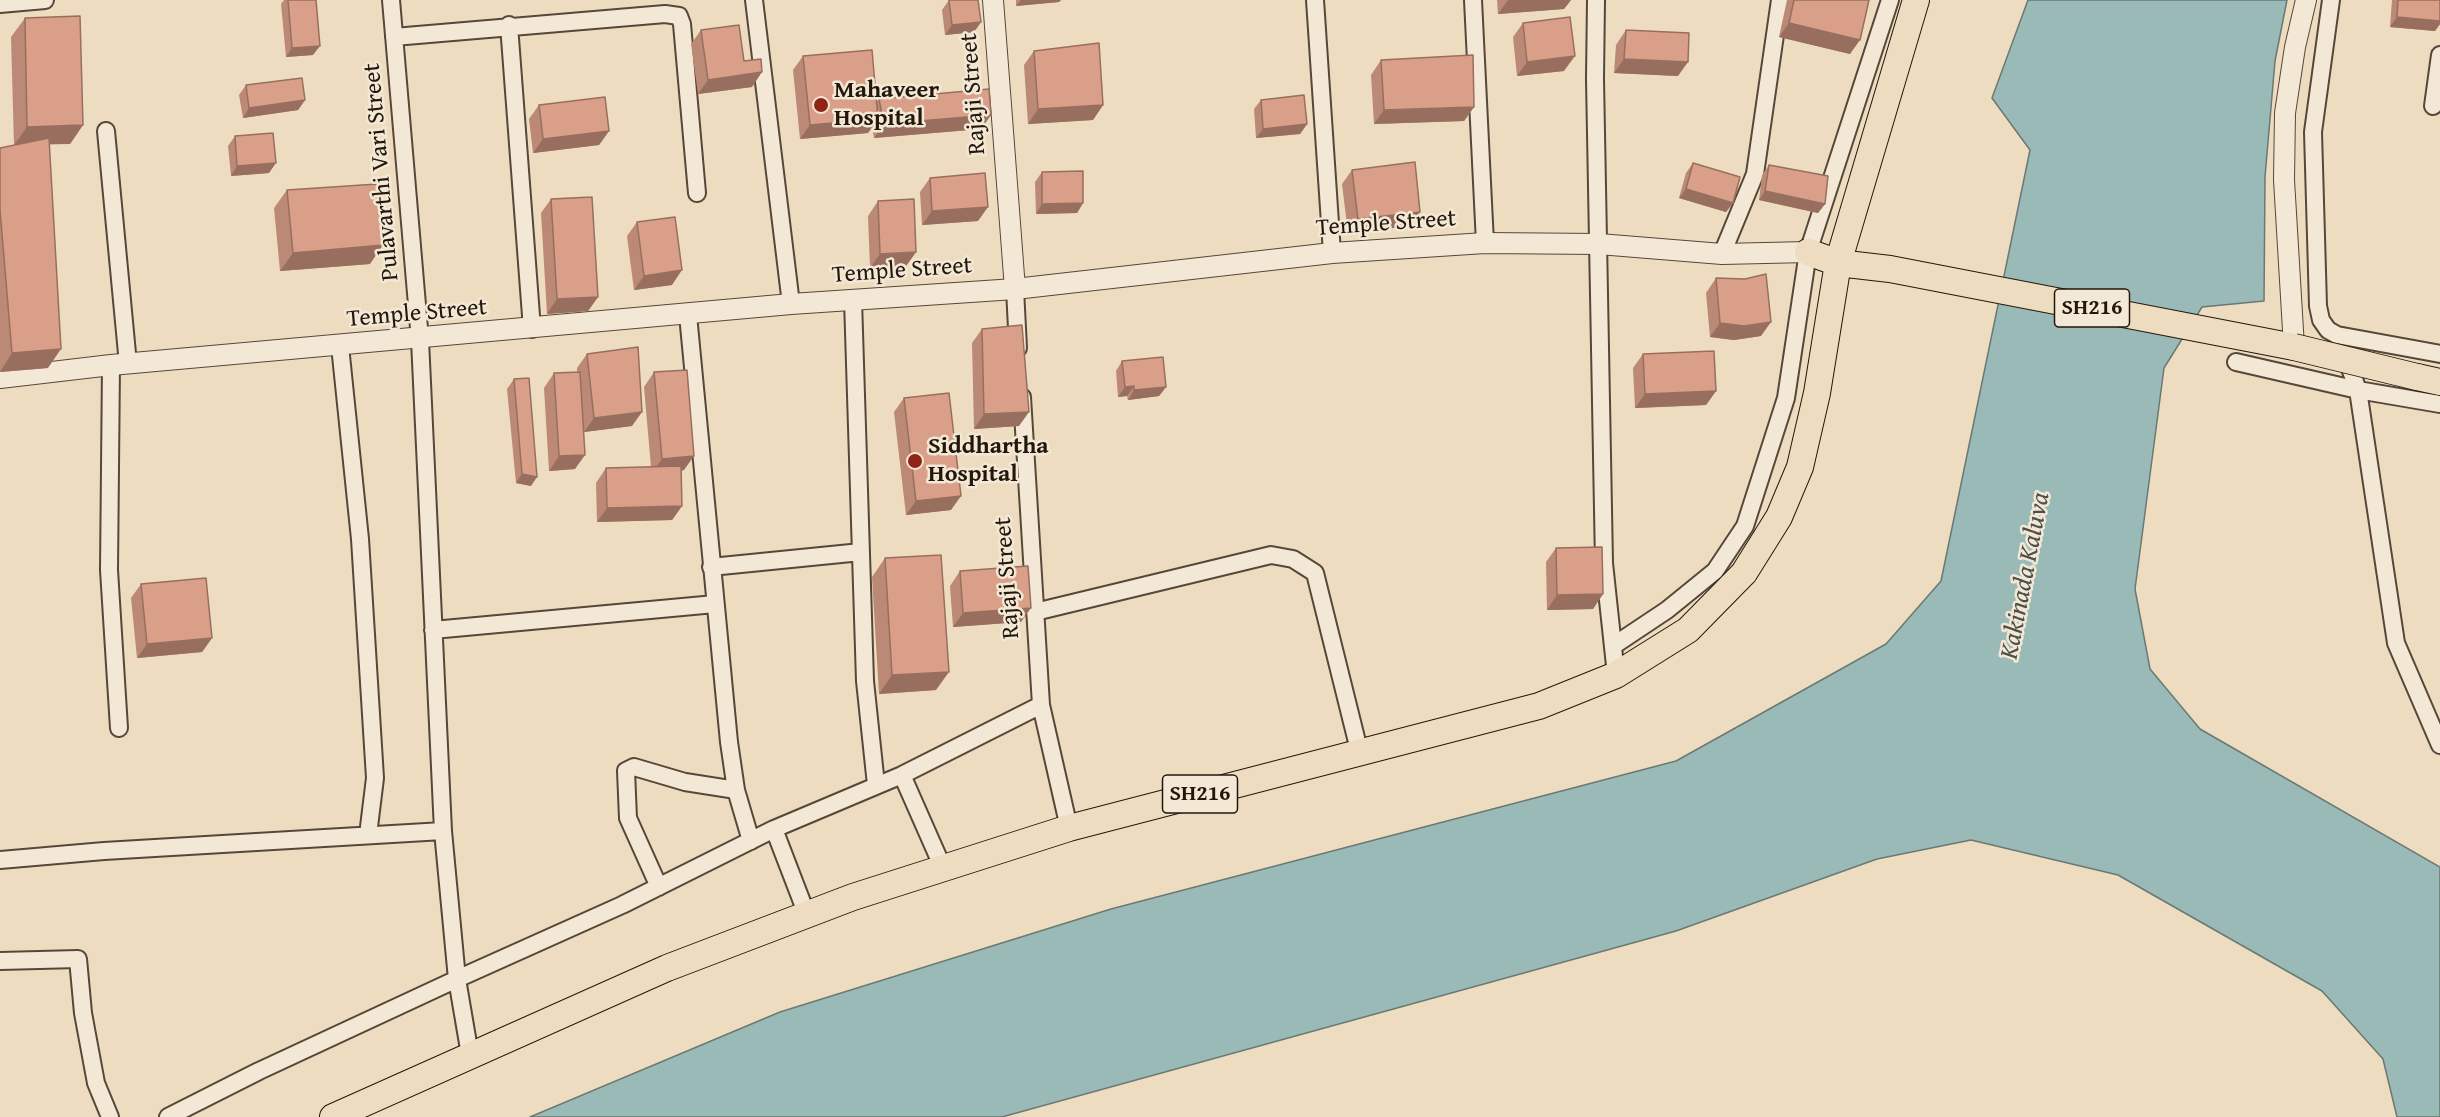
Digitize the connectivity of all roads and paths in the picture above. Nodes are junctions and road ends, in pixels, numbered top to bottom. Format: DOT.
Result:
graph roads {
  1 [pos="45,0"];
  2 [pos="391,0"];
  3 [pos="754,0"];
  4 [pos="993,0"];
  5 [pos="1316,0"];
  6 [pos="1473,0"];
  7 [pos="1596,0"];
  8 [pos="1780,0"];
  9 [pos="1890,0"];
  10 [pos="1916,0"];
  11 [pos="2306,0"];
  12 [pos="2331,0"];
  13 [pos="0,4"];
  14 [pos="509,25"];
  15 [pos="394,38"];
  16 [pos="2440,55"];
  17 [pos="2433,106"];
  18 [pos="106,131"];
  19 [pos="697,193"];
  20 [pos="1485,243"];
  21 [pos="1599,244"];
  22 [pos="1808,252"];
  23 [pos="1332,253"];
  24 [pos="1722,254"];
  25 [pos="1838,263"];
  26 [pos="1015,289"];
  27 [pos="854,300"];
  28 [pos="791,304"];
  29 [pos="688,315"];
  30 [pos="532,329"];
  31 [pos="2337,335"];
  32 [pos="420,339"];
  33 [pos="340,346"];
  34 [pos="2294,347"];
  35 [pos="2440,354"];
  36 [pos="1019,361"];
  37 [pos="2236,362"];
  38 [pos="119,365"];
  39 [pos="0,378"];
  40 [pos="2428,380"];
  41 [pos="1021,385"];
  42 [pos="2358,390"];
  43 [pos="2440,404"];
  44 [pos="861,552"];
  45 [pos="711,567"];
  46 [pos="715,604"];
  47 [pos="1035,612"];
  48 [pos="433,630"];
  49 [pos="1613,646"];
  50 [pos="1616,675"];
  51 [pos="1041,705"];
  52 [pos="119,728"];
  53 [pos="2440,745"];
  54 [pos="1360,754"];
  55 [pos="902,775"];
  56 [pos="876,785"];
  57 [pos="736,790"];
  58 [pos="1069,828"];
  59 [pos="774,829"];
  60 [pos="442,831"];
  61 [pos="368,835"];
  62 [pos="751,841"];
  63 [pos="0,860"];
  64 [pos="943,868"];
  65 [pos="659,887"];
  66 [pos="807,915"];
  67 [pos="0,962"];
  68 [pos="457,979"];
  69 [pos="470,1055"];
  70 [pos="110,1117"];
  71 [pos="168,1117"];
  72 [pos="333,1117"];
  1 -- 13 [label="street"];
  2 -- 15 [label="street, Pulavarthi Vari Street"];
  3 -- 28 [label="street"];
  4 -- 26 [label="street, Rajaji Street"];
  5 -- 23 [label="street"];
  6 -- 20 [label="street"];
  7 -- 21 [label="street"];
  8 -- 24 [label="street"];
  9 -- 22 [label="street"];
  10 -- 25 [label="main road, SH216"];
  11 -- 34 [label="street"];
  12 -- 31 [label="street"];
  14 -- 15 [label="street"];
  14 -- 19 [label="street"];
  14 -- 30 [label="street"];
  15 -- 32 [label="street, Pulavarthi Vari Street"];
  16 -- 17 [label="street"];
  18 -- 38 [label="street"];
  20 -- 21 [label="street, Temple Street"];
  20 -- 23 [label="street, Temple Street"];
  21 -- 24 [label="street, Temple Street"];
  21 -- 49 [label="street"];
  22 -- 24 [label="street, Temple Street"];
  22 -- 25 [label="main road"];
  22 -- 49 [label="street"];
  23 -- 26 [label="street, Temple Street"];
  25 -- 34 [label="main road, SH216"];
  25 -- 50 [label="main road, SH216"];
  26 -- 27 [label="street, Temple Street"];
  26 -- 36 [label="street, Rajaji Street"];
  27 -- 28 [label="street, Temple Street"];
  27 -- 44 [label="street"];
  28 -- 29 [label="street, Temple Street"];
  29 -- 30 [label="street, Temple Street"];
  29 -- 45 [label="street"];
  30 -- 32 [label="street, Temple Street"];
  31 -- 35 [label="street"];
  31 -- 42 [label="street"];
  32 -- 33 [label="street, Temple Street"];
  32 -- 48 [label="street, Pulavarthi Vari Street"];
  33 -- 38 [label="street, Temple Street"];
  33 -- 61 [label="street"];
  34 -- 40 [label="main road, SH216, bridge"];
  37 -- 42 [label="street"];
  38 -- 39 [label="street, Temple Street"];
  38 -- 52 [label="street"];
  41 -- 47 [label="street, Rajaji Street"];
  42 -- 43 [label="street"];
  42 -- 53 [label="street"];
  44 -- 45 [label="street"];
  44 -- 56 [label="street"];
  45 -- 46 [label="street"];
  46 -- 48 [label="street"];
  46 -- 57 [label="street"];
  47 -- 51 [label="street, Rajaji Street"];
  47 -- 54 [label="street"];
  48 -- 60 [label="street, Pulavarthi Vari Street"];
  49 -- 50 [label="street"];
  50 -- 54 [label="main road, SH216"];
  51 -- 55 [label="street"];
  51 -- 58 [label="street, Rajaji Street"];
  54 -- 58 [label="main road, SH216"];
  55 -- 56 [label="street"];
  55 -- 64 [label="street"];
  56 -- 59 [label="street"];
  57 -- 62 [label="street"];
  57 -- 65 [label="street"];
  58 -- 64 [label="main road, SH216"];
  59 -- 62 [label="street"];
  59 -- 66 [label="street"];
  60 -- 61 [label="street"];
  60 -- 68 [label="street, Pulavarthi Vari Street"];
  61 -- 63 [label="street"];
  62 -- 65 [label="street"];
  64 -- 66 [label="main road, SH216"];
  65 -- 68 [label="street"];
  66 -- 69 [label="main road, SH216"];
  67 -- 70 [label="street"];
  68 -- 69 [label="street, Pulavarthi Vari Street"];
  68 -- 71 [label="street"];
  69 -- 72 [label="main road, SH216"];
}
